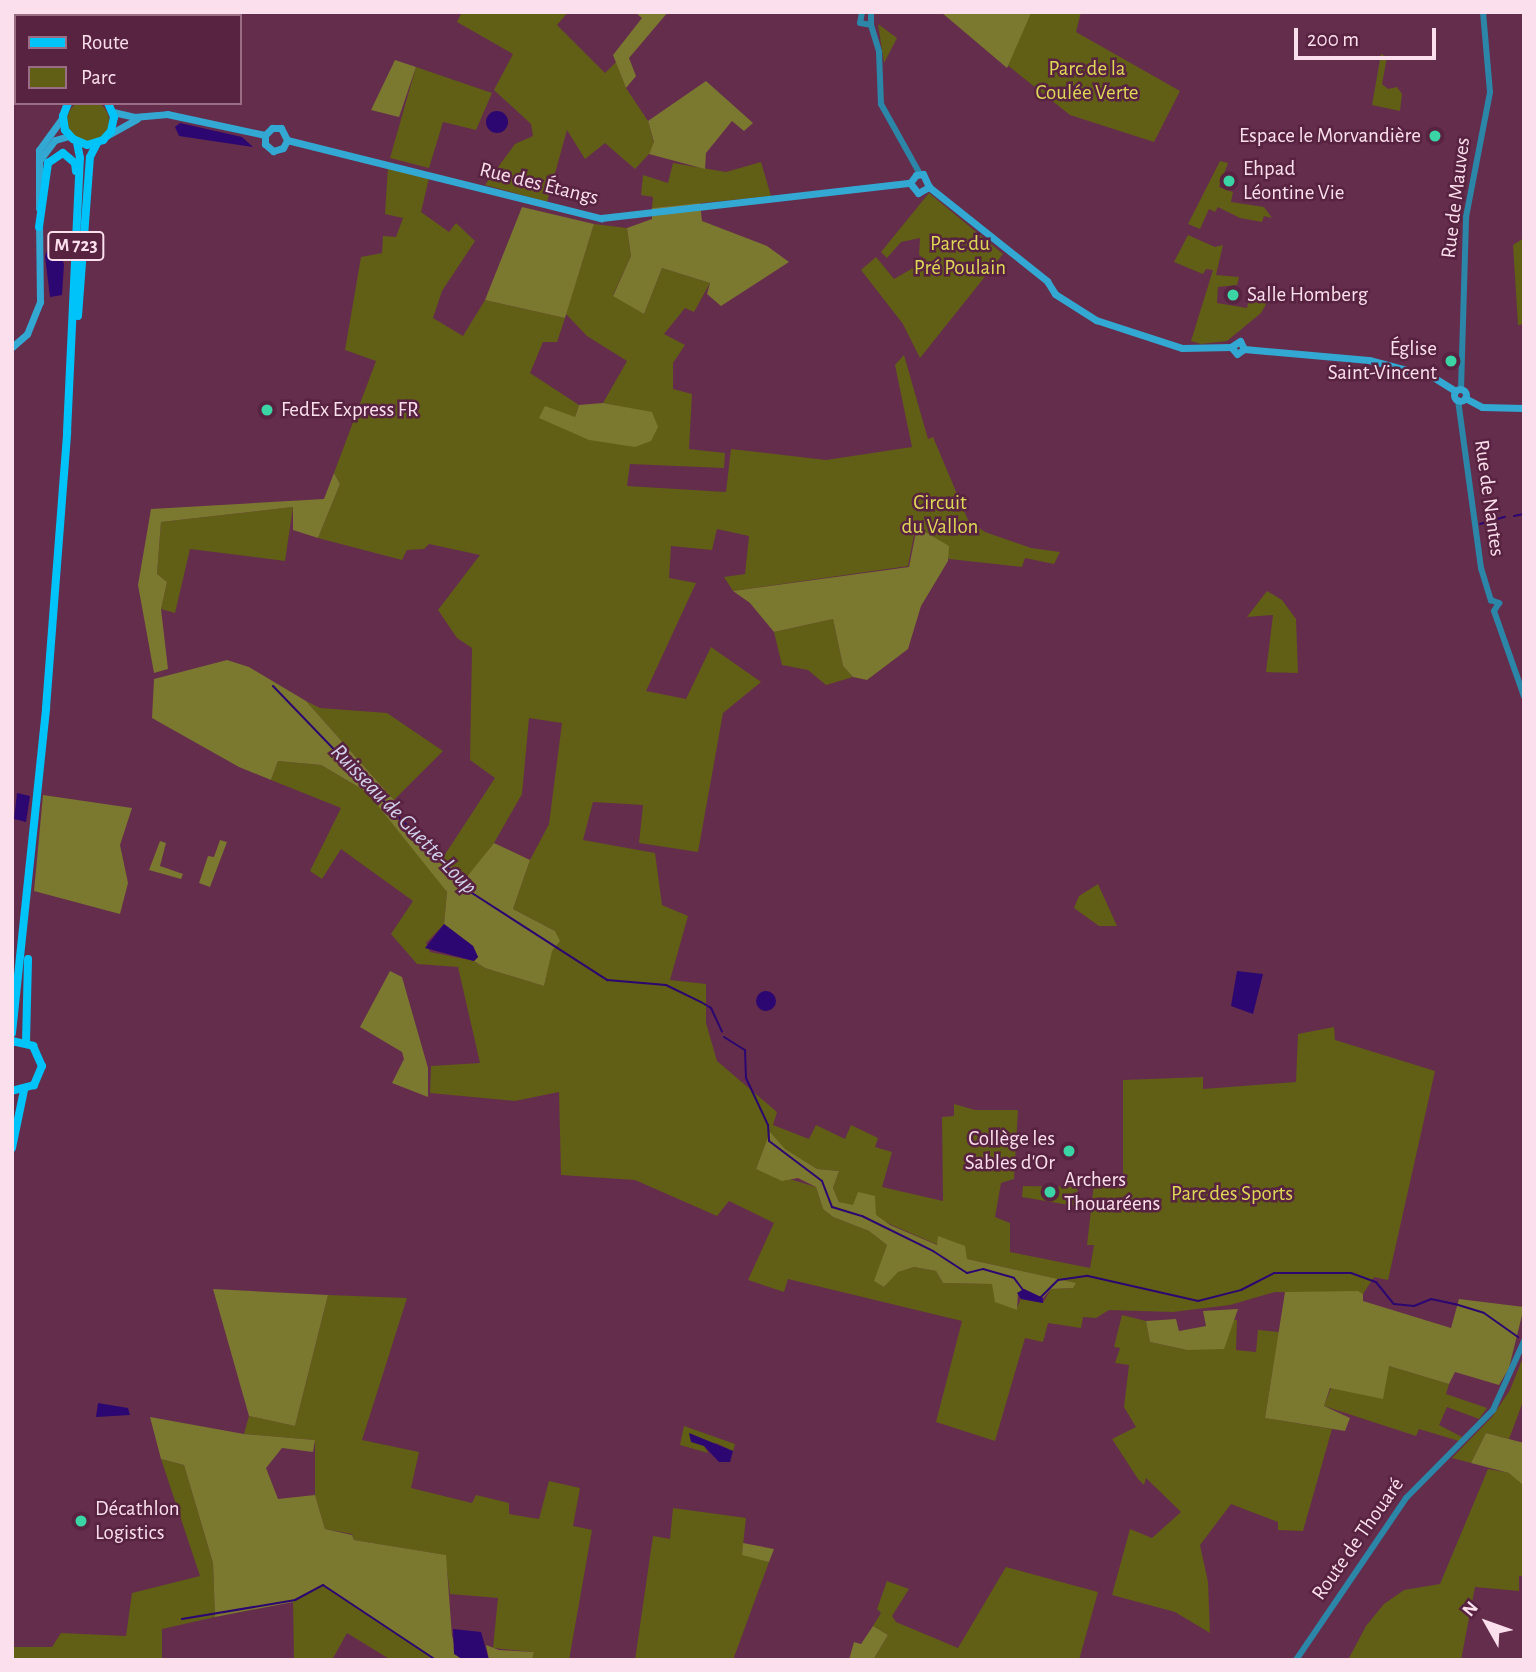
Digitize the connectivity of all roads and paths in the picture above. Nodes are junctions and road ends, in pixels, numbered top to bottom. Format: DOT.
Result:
graph roads {
  1 [pos="862,12"];
  2 [pos="871,12"];
  3 [pos="1483,12"];
  4 [pos="870,25"];
  5 [pos="67,105"];
  6 [pos="109,105"];
  7 [pos="113,113"];
  8 [pos="63,116"];
  9 [pos="144,117"];
  10 [pos="108,135"];
  11 [pos="265,135"];
  12 [pos="73,139"];
  13 [pos="287,140"];
  14 [pos="97,143"];
  15 [pos="39,161"];
  16 [pos="920,174"];
  17 [pos="910,183"];
  18 [pos="929,187"];
  19 [pos="77,225"];
  20 [pos="39,227"];
  21 [pos="12,347"];
  22 [pos="73,350"];
  23 [pos="1458,390"];
  24 [pos="1461,399"];
  25 [pos="1524,408"];
  26 [pos="1524,696"];
  27 [pos="32,861"];
  28 [pos="12,1033"];
  29 [pos="12,1041"];
  30 [pos="26,1042"];
  31 [pos="24,1090"];
  32 [pos="12,1091"];
  33 [pos="12,1148"];
  34 [pos="1524,1341"];
  35 [pos="1296,1660"];
  1 -- 4 [label="street"];
  2 -- 4 [label="street"];
  3 -- 23 [label="street, Rue de Mauves"];
  4 -- 16 [label="street"];
  5 -- 8 [label="main road"];
  6 -- 7 [label="main road"];
  7 -- 9 [label="main road"];
  7 -- 10 [label="main road"];
  8 -- 12 [label="main road"];
  8 -- 15 [label="main road"];
  9 -- 10 [label="main road"];
  9 -- 11 [label="main road"];
  10 -- 14 [label="main road"];
  11 -- 13 [label="main road"];
  11 -- 13 [label="main road"];
  12 -- 14 [label="main road"];
  12 -- 15 [label="main road"];
  12 -- 19 [label="main road, M 723"];
  13 -- 17 [label="main road, Rue des Étangs"];
  14 -- 22 [label="main road, M 723"];
  15 -- 20 [label="main road"];
  16 -- 17 [label="main road"];
  16 -- 18 [label="main road"];
  17 -- 18 [label="main road, Rue des Étangs"];
  18 -- 23 [label="main road"];
  19 -- 20 [label="main road"];
  19 -- 22 [label="main road, M 723"];
  20 -- 21 [label="main road"];
  22 -- 27 [label="main road, M 723"];
  23 -- 24 [label="main road"];
  24 -- 25 [label="main road"];
  24 -- 26 [label="street, Rue de Nantes"];
  27 -- 28 [label="main road, M 723"];
  27 -- 30 [label="main road, M 723"];
  29 -- 30 [label="main road"];
  30 -- 31 [label="main road"];
  31 -- 32 [label="main road"];
  31 -- 33 [label="main road"];
  34 -- 35 [label="street, Route de Thouaré"];
}
